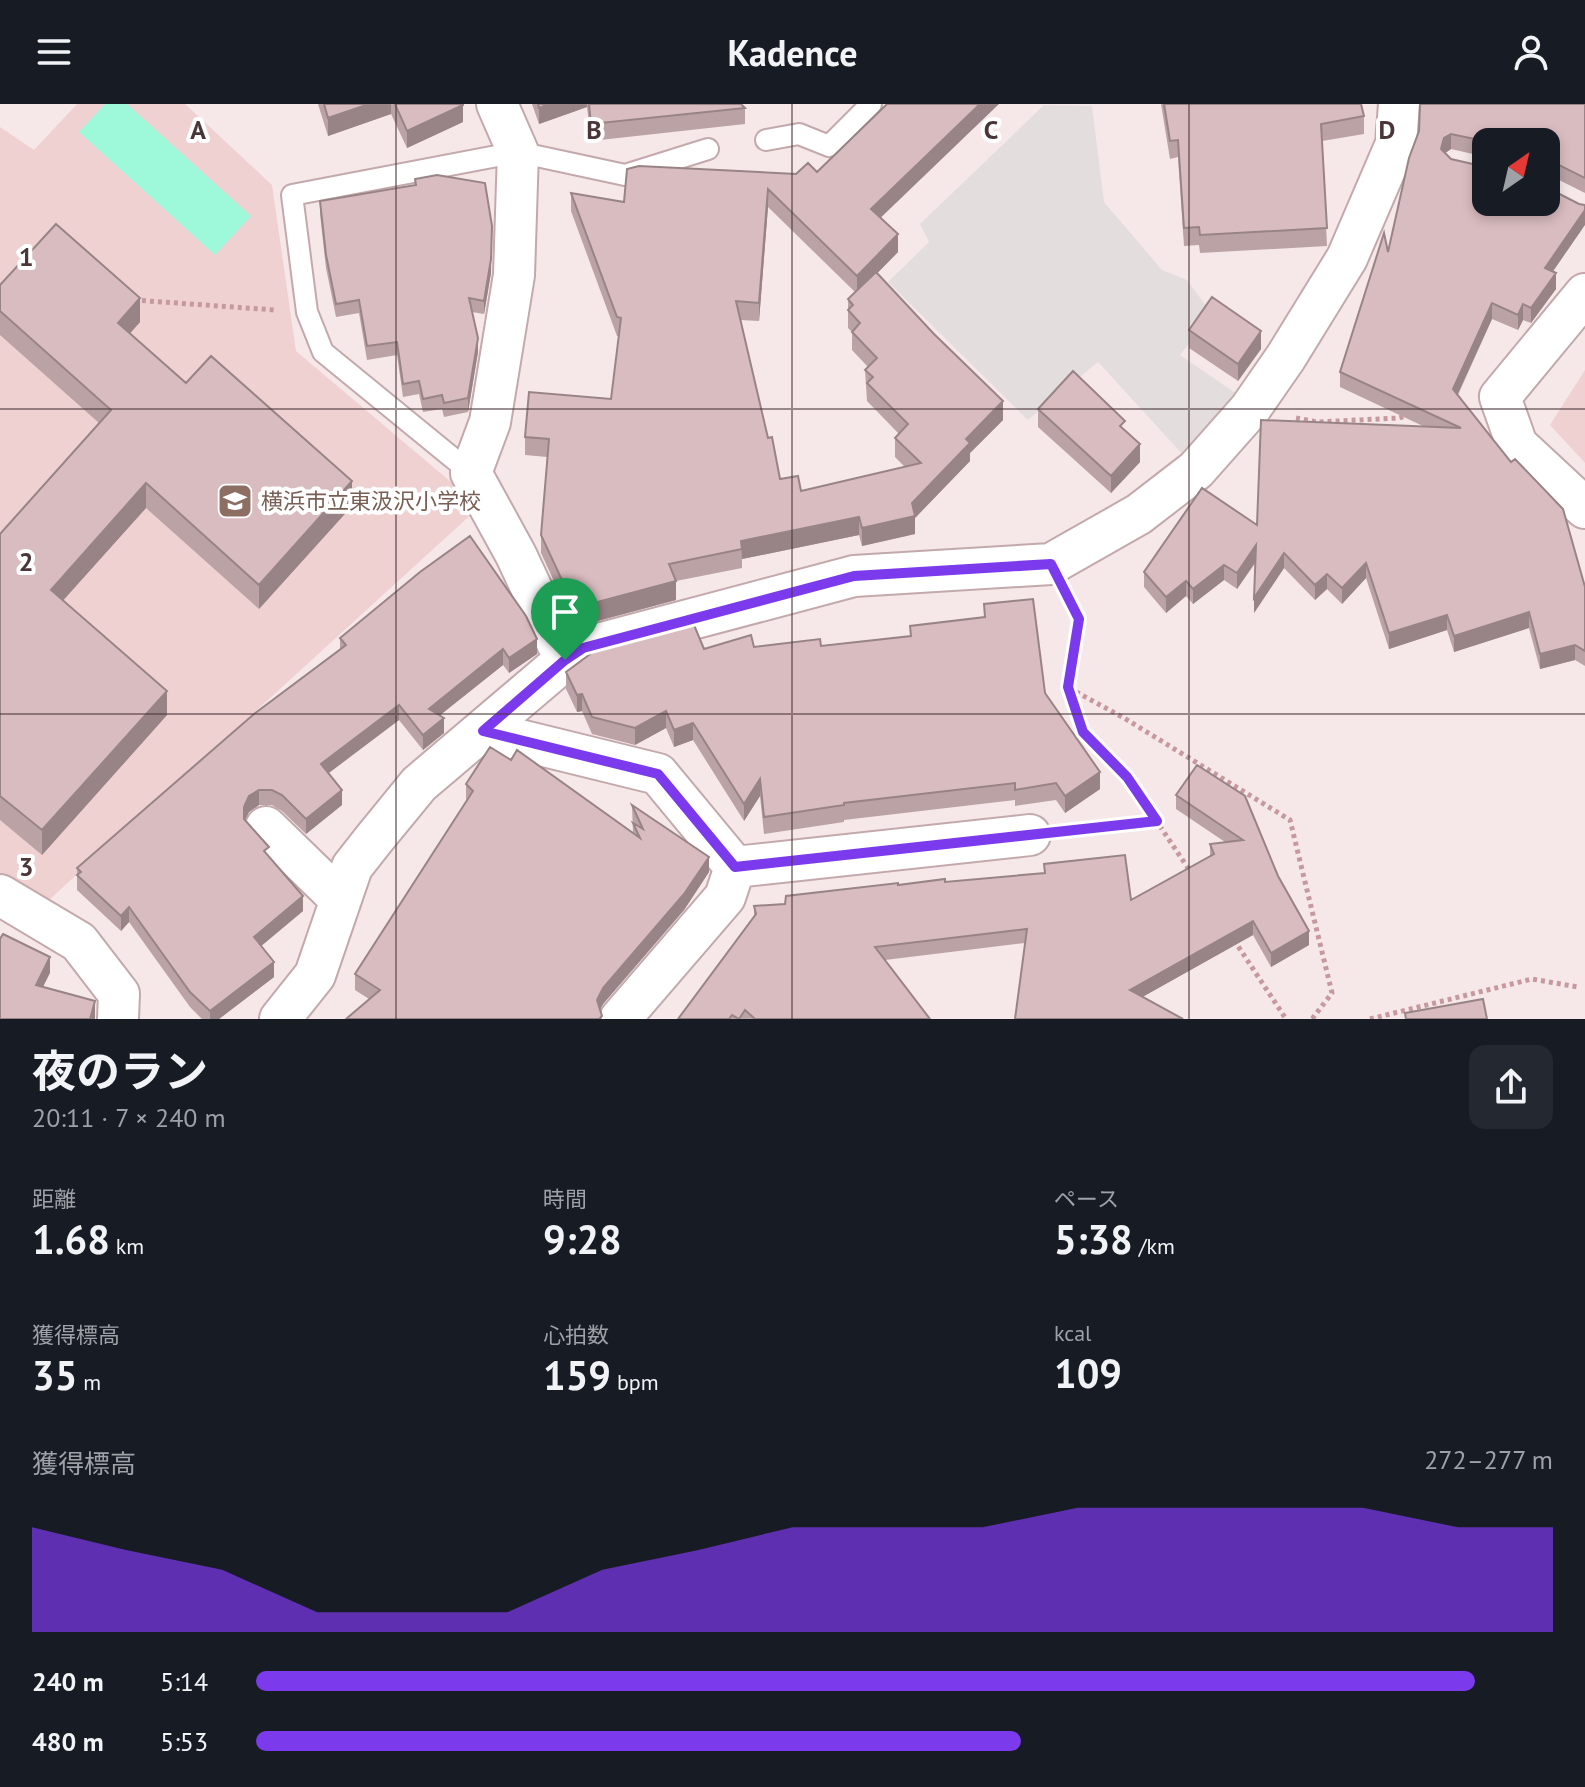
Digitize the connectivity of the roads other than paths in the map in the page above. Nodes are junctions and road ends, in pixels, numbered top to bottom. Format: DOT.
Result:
graph roads {
  1 [pos="497,104"];
  2 [pos="871,104"];
  3 [pos="1399,104"];
  4 [pos="766,140"];
  5 [pos="708,149"];
  6 [pos="518,152"];
  7 [pos="1585,294"];
  8 [pos="471,473"];
  9 [pos="1585,508"];
  10 [pos="565,660"];
  11 [pos="483,731"];
  12 [pos="266,827"];
  13 [pos="1030,835"];
  14 [pos="735,867"];
  15 [pos="0,895"];
  16 [pos="340,899"];
  17 [pos="118,1019"];
  18 [pos="280,1019"];
  19 [pos="620,1019"];
  1 -- 6 [label="street"];
  2 -- 4 [label="lane"];
  3 -- 10 [label="street"];
  5 -- 6 [label="lane"];
  6 -- 8 [label="street"];
  6 -- 8 [label="lane"];
  7 -- 9 [label="street"];
  8 -- 10 [label="street"];
  10 -- 11 [label="street"];
  11 -- 14 [label="street"];
  11 -- 16 [label="street"];
  12 -- 16 [label="street"];
  13 -- 14 [label="street"];
  14 -- 19 [label="street"];
  15 -- 17 [label="street"];
  16 -- 18 [label="street"];
}
